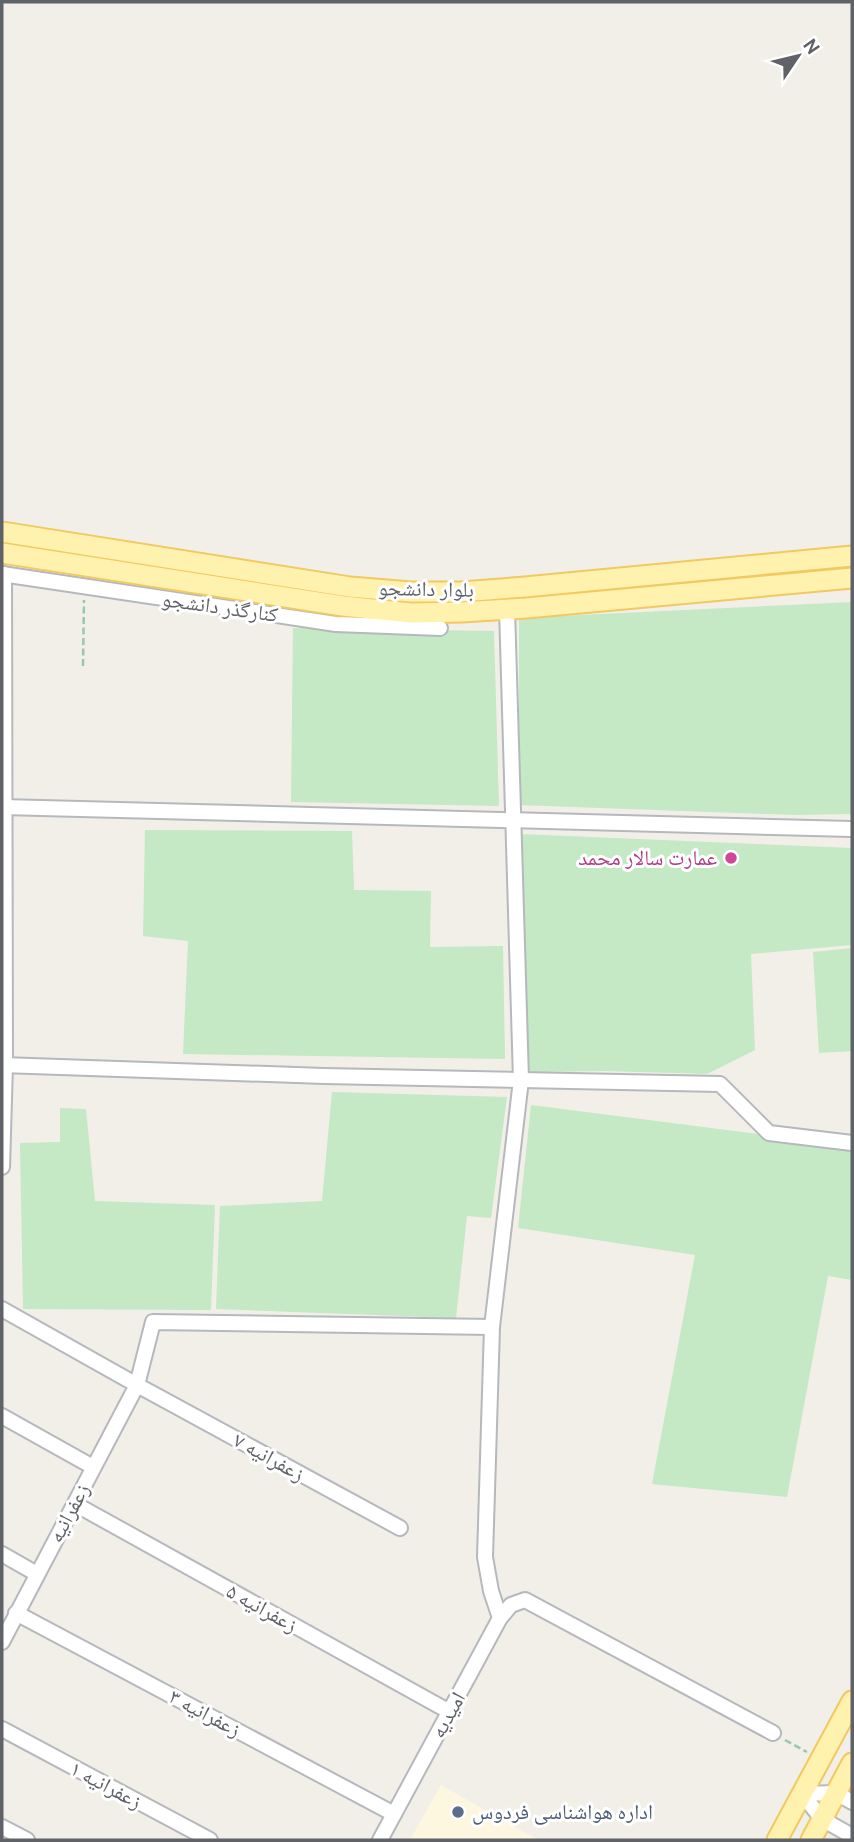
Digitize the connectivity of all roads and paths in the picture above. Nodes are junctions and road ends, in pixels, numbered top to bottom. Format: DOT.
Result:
graph roads {
  1 [pos="2,532"];
  2 [pos="2,553"];
  3 [pos="852,556"];
  4 [pos="3,574"];
  5 [pos="852,578"];
  6 [pos="84,587"];
  7 [pos="507,609"];
  8 [pos="440,628"];
  9 [pos="83,666"];
  10 [pos="2,807"];
  11 [pos="513,820"];
  12 [pos="852,829"];
  13 [pos="4,1065"];
  14 [pos="521,1080"];
  15 [pos="852,1143"];
  16 [pos="2,1167"];
  17 [pos="2,1309"];
  18 [pos="492,1327"];
  19 [pos="137,1385"];
  20 [pos="2,1416"];
  21 [pos="93,1467"];
  22 [pos="75,1504"];
  23 [pos="400,1528"];
  24 [pos="2,1554"];
  25 [pos="37,1574"];
  26 [pos="16,1613"];
  27 [pos="500,1618"];
  28 [pos="2,1642"];
  29 [pos="852,1701"];
  30 [pos="450,1712"];
  31 [pos="2,1729"];
  32 [pos="773,1733"];
  33 [pos="821,1759"];
  34 [pos="852,1763"];
  35 [pos="802,1794"];
  36 [pos="844,1798"];
  37 [pos="394,1814"];
  38 [pos="822,1819"];
  39 [pos="2,1827"];
  40 [pos="852,1836"];
  41 [pos="27,1840"];
  42 [pos="210,1840"];
  43 [pos="380,1840"];
  44 [pos="777,1840"];
  45 [pos="811,1840"];
  1 -- 3 [label="main road, بلوار دانشجو"];
  2 -- 7 [label="main road, بلوار دانشجو"];
  4 -- 6 [label="street, کنارگذر دانشجو"];
  4 -- 10 [label="street"];
  5 -- 7 [label="main road, بلوار دانشجو"];
  6 -- 8 [label="street, کنارگذر دانشجو"];
  6 -- 9 [label="path"];
  7 -- 11 [label="street"];
  10 -- 11 [label="street"];
  10 -- 13 [label="street"];
  11 -- 12 [label="street"];
  11 -- 14 [label="street"];
  13 -- 14 [label="street"];
  13 -- 16 [label="street"];
  14 -- 15 [label="street"];
  14 -- 18 [label="street"];
  17 -- 19 [label="street, زعفرانیه ۷"];
  18 -- 19 [label="street, زعفرانیه"];
  18 -- 27 [label="street"];
  19 -- 21 [label="street, زعفرانیه"];
  19 -- 23 [label="street, زعفرانیه ۷"];
  20 -- 21 [label="street"];
  21 -- 22 [label="street, زعفرانیه"];
  22 -- 25 [label="street, زعفرانیه"];
  22 -- 30 [label="street, زعفرانیه ۵"];
  24 -- 25 [label="street"];
  25 -- 26 [label="street, زعفرانیه"];
  26 -- 28 [label="street, زعفرانیه"];
  26 -- 37 [label="street, زعفرانیه ۳"];
  27 -- 30 [label="street, امیدیه"];
  27 -- 32 [label="street, امیدیه"];
  29 -- 33 [label="main road"];
  30 -- 37 [label="street, امیدیه"];
  31 -- 42 [label="street, زعفرانیه ۱"];
  32 -- 33 [label="path"];
  33 -- 35 [label="main road"];
  34 -- 36 [label="main road"];
  35 -- 36 [label="street"];
  35 -- 38 [label="street"];
  35 -- 44 [label="main road"];
  36 -- 38 [label="main road"];
  37 -- 43 [label="street, امیدیه"];
  38 -- 40 [label="street"];
  38 -- 45 [label="main road"];
  39 -- 41 [label="street"];
}
